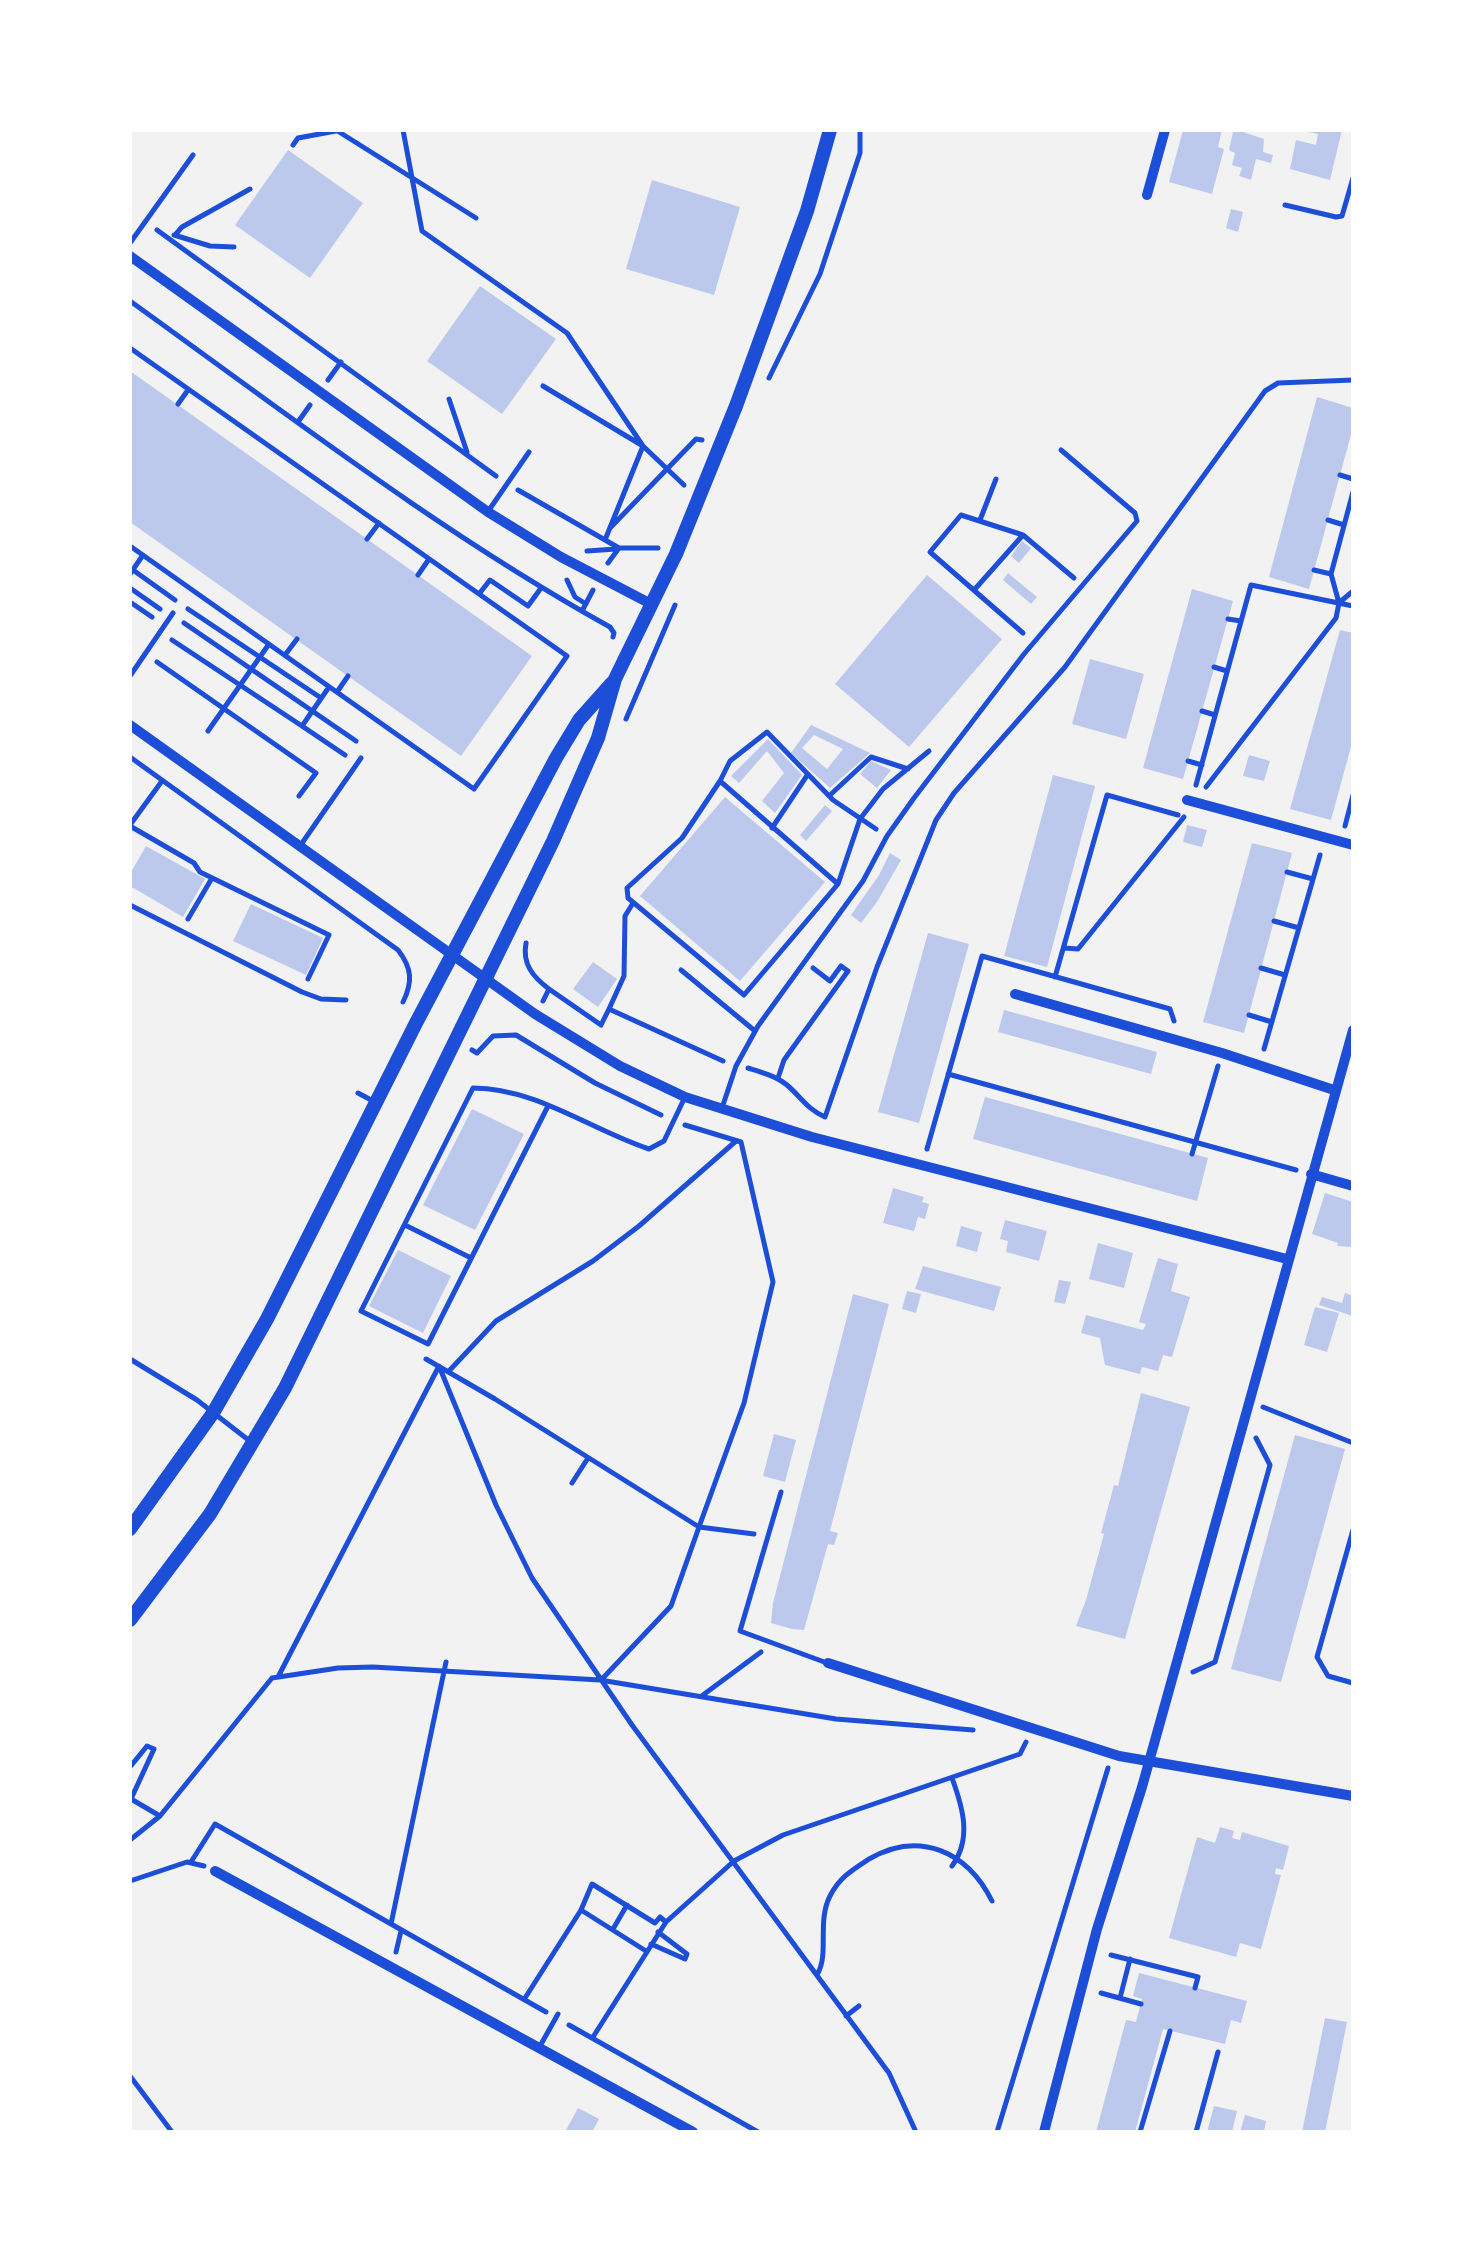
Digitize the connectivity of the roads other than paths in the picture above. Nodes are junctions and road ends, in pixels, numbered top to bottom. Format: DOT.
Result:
graph roads {
  1 [pos="830,130"];
  2 [pos="1165,130"];
  3 [pos="192,155"];
  4 [pos="1353,178"];
  5 [pos="1147,195"];
  6 [pos="1285,205"];
  7 [pos="130,243"];
  8 [pos="130,256"];
  9 [pos="1061,450"];
  10 [pos="529,452"];
  11 [pos="488,512"];
  12 [pos="651,604"];
  13 [pos="173,614"];
  14 [pos="130,676"];
  15 [pos="615,679"];
  16 [pos="130,725"];
  17 [pos="361,758"];
  18 [pos="1186,800"];
  19 [pos="1353,844"];
  20 [pos="300,846"];
  21 [pos="130,905"];
  22 [pos="452,956"];
  23 [pos="680,970"];
  24 [pos="486,980"];
  25 [pos="1016,994"];
  26 [pos="346,1000"];
  27 [pos="1353,1030"];
  28 [pos="755,1031"];
  29 [pos="1334,1090"];
  30 [pos="358,1093"];
  31 [pos="685,1097"];
  32 [pos="376,1102"];
  33 [pos="548,1106"];
  34 [pos="721,1110"];
  35 [pos="1311,1174"];
  36 [pos="1353,1186"];
  37 [pos="404,1225"];
  38 [pos="471,1258"];
  39 [pos="1286,1260"];
  40 [pos="130,1359"];
  41 [pos="213,1412"];
  42 [pos="254,1444"];
  43 [pos="781,1492"];
  44 [pos="130,1529"];
  45 [pos="1353,1530"];
  46 [pos="130,1620"];
  47 [pos="828,1663"];
  48 [pos="1353,1684"];
  49 [pos="1149,1760"];
  50 [pos="1353,1796"];
  51 [pos="215,1872"];
  52 [pos="558,2016"];
  53 [pos="539,2048"];
  54 [pos="1218,2052"];
  55 [pos="693,2132"];
  56 [pos="1044,2132"];
  57 [pos="1196,2132"];
  1 -- 12 [label="street"];
  2 -- 5 [label="street"];
  3 -- 7 [label="lane"];
  4 -- 6 [label="lane"];
  8 -- 11 [label="street"];
  9 -- 28 [label="lane"];
  10 -- 11 [label="lane"];
  11 -- 12 [label="street"];
  12 -- 15 [label="street"];
  13 -- 14 [label="lane"];
  15 -- 22 [label="street"];
  15 -- 24 [label="street"];
  16 -- 20 [label="street"];
  17 -- 20 [label="lane"];
  18 -- 19 [label="street"];
  20 -- 22 [label="street"];
  21 -- 26 [label="lane"];
  22 -- 24 [label="street"];
  22 -- 32 [label="street"];
  23 -- 28 [label="lane"];
  24 -- 31 [label="street"];
  24 -- 42 [label="street"];
  25 -- 29 [label="street"];
  27 -- 29 [label="street"];
  28 -- 34 [label="lane"];
  29 -- 35 [label="street"];
  30 -- 32 [label="lane"];
  31 -- 33 [label="lane"];
  31 -- 34 [label="street"];
  32 -- 41 [label="street"];
  33 -- 37 [label="lane"];
  33 -- 38 [label="lane"];
  34 -- 39 [label="street"];
  35 -- 36 [label="street"];
  35 -- 39 [label="street"];
  37 -- 38 [label="lane"];
  37 -- 38 [label="lane"];
  39 -- 49 [label="street"];
  40 -- 41 [label="lane"];
  41 -- 42 [label="lane"];
  41 -- 44 [label="street"];
  42 -- 46 [label="street"];
  43 -- 47 [label="lane"];
  45 -- 48 [label="lane"];
  47 -- 49 [label="street"];
  49 -- 50 [label="street"];
  49 -- 56 [label="street"];
  51 -- 53 [label="street"];
  52 -- 53 [label="lane"];
  53 -- 55 [label="street"];
  54 -- 57 [label="lane"];
}
